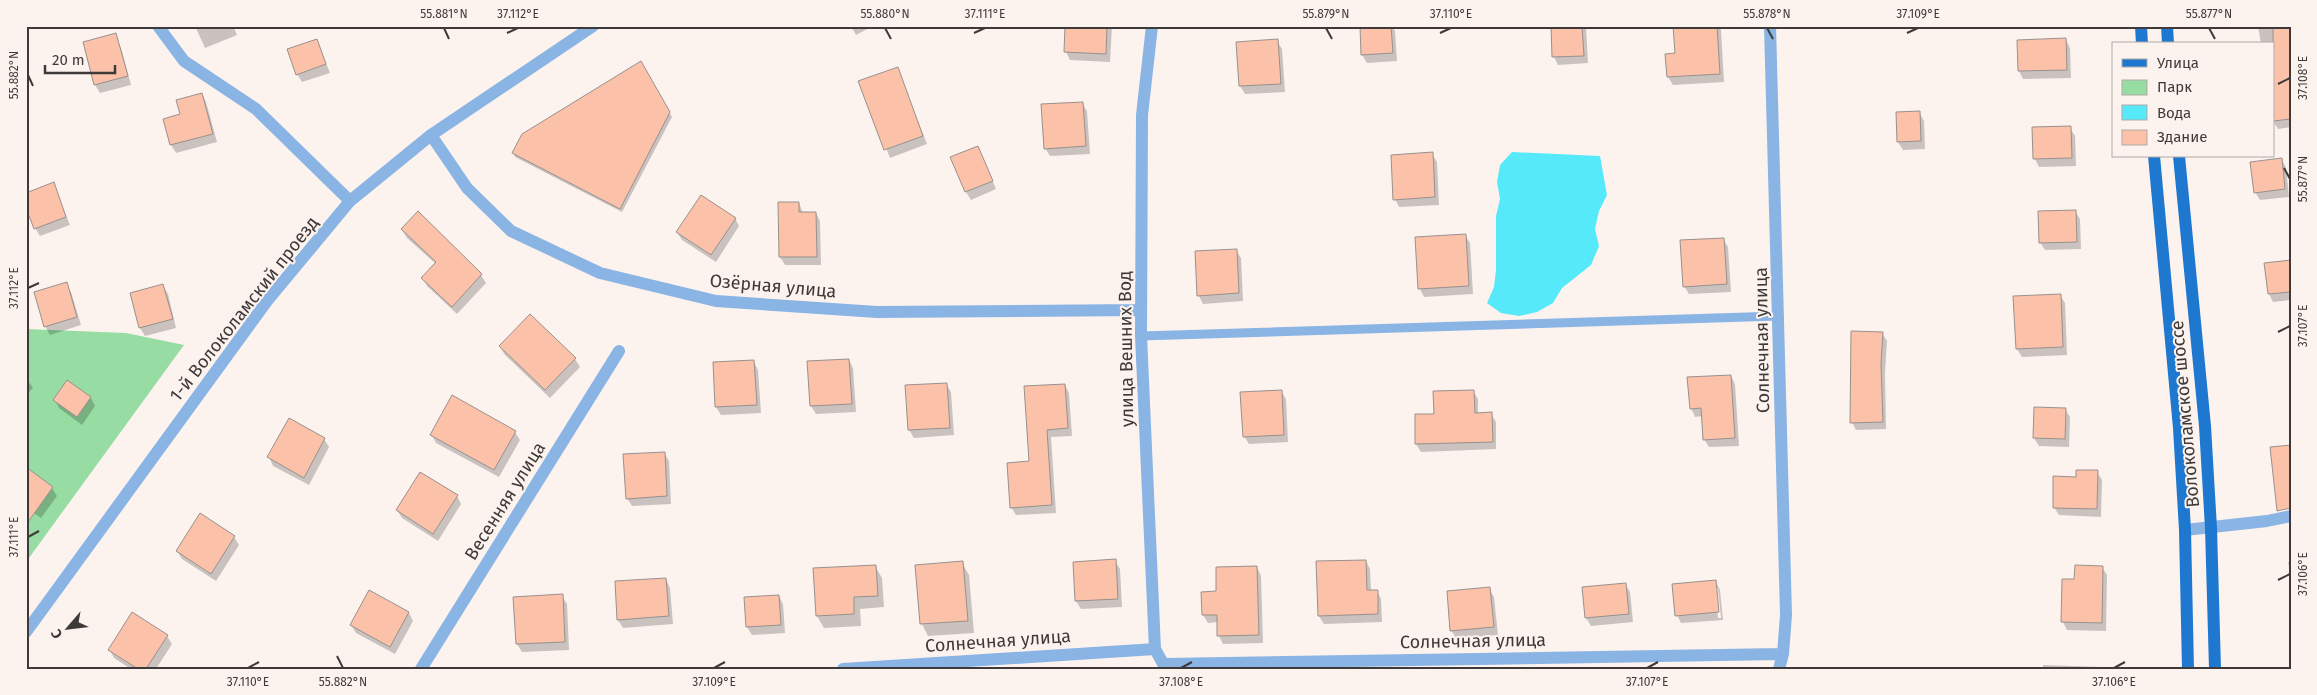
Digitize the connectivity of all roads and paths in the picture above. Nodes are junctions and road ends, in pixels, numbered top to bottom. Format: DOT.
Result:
graph roads {
  1 [pos="158,26"];
  2 [pos="593,26"];
  3 [pos="1152,26"];
  4 [pos="1770,26"];
  5 [pos="2141,26"];
  6 [pos="2167,26"];
  7 [pos="2142,42"];
  8 [pos="2168,42"];
  9 [pos="430,135"];
  10 [pos="2154,158"];
  11 [pos="2179,158"];
  12 [pos="350,201"];
  13 [pos="1141,310"];
  14 [pos="1779,316"];
  15 [pos="1141,336"];
  16 [pos="619,351"];
  17 [pos="2291,516"];
  18 [pos="2211,528"];
  19 [pos="2185,530"];
  20 [pos="26,632"];
  21 [pos="1155,649"];
  22 [pos="1783,654"];
  23 [pos="1165,666"];
  24 [pos="421,669"];
  25 [pos="843,669"];
  26 [pos="1779,669"];
  27 [pos="2188,669"];
  28 [pos="2214,669"];
  1 -- 12 [label="street"];
  2 -- 9 [label="street, 1-й Волоколамский проезд"];
  3 -- 13 [label="street, улица Вешних Вод"];
  4 -- 14 [label="street, Солнечная улица"];
  5 -- 7 [label="main road"];
  6 -- 8 [label="main road"];
  9 -- 12 [label="street, 1-й Волоколамский проезд"];
  9 -- 13 [label="street, Озёрная улица"];
  10 -- 19 [label="main road, Волоколамское шоссе"];
  11 -- 18 [label="main road, Волоколамское шоссе"];
  12 -- 20 [label="street, 1-й Волоколамский проезд"];
  13 -- 15 [label="street, улица Вешних Вод"];
  14 -- 15 [label="lane"];
  14 -- 22 [label="street, Солнечная улица"];
  15 -- 21 [label="street, улица Вешних Вод"];
  16 -- 24 [label="street, Весенняя улица"];
  17 -- 18 [label="street"];
  18 -- 19 [label="street"];
  18 -- 28 [label="main road, Волоколамское шоссе"];
  19 -- 27 [label="main road, Волоколамское шоссе"];
  21 -- 23 [label="street, улица Вешних Вод"];
  21 -- 25 [label="street, Солнечная улица"];
  22 -- 23 [label="street, Солнечная улица"];
  22 -- 26 [label="street, Солнечная улица"];
}
